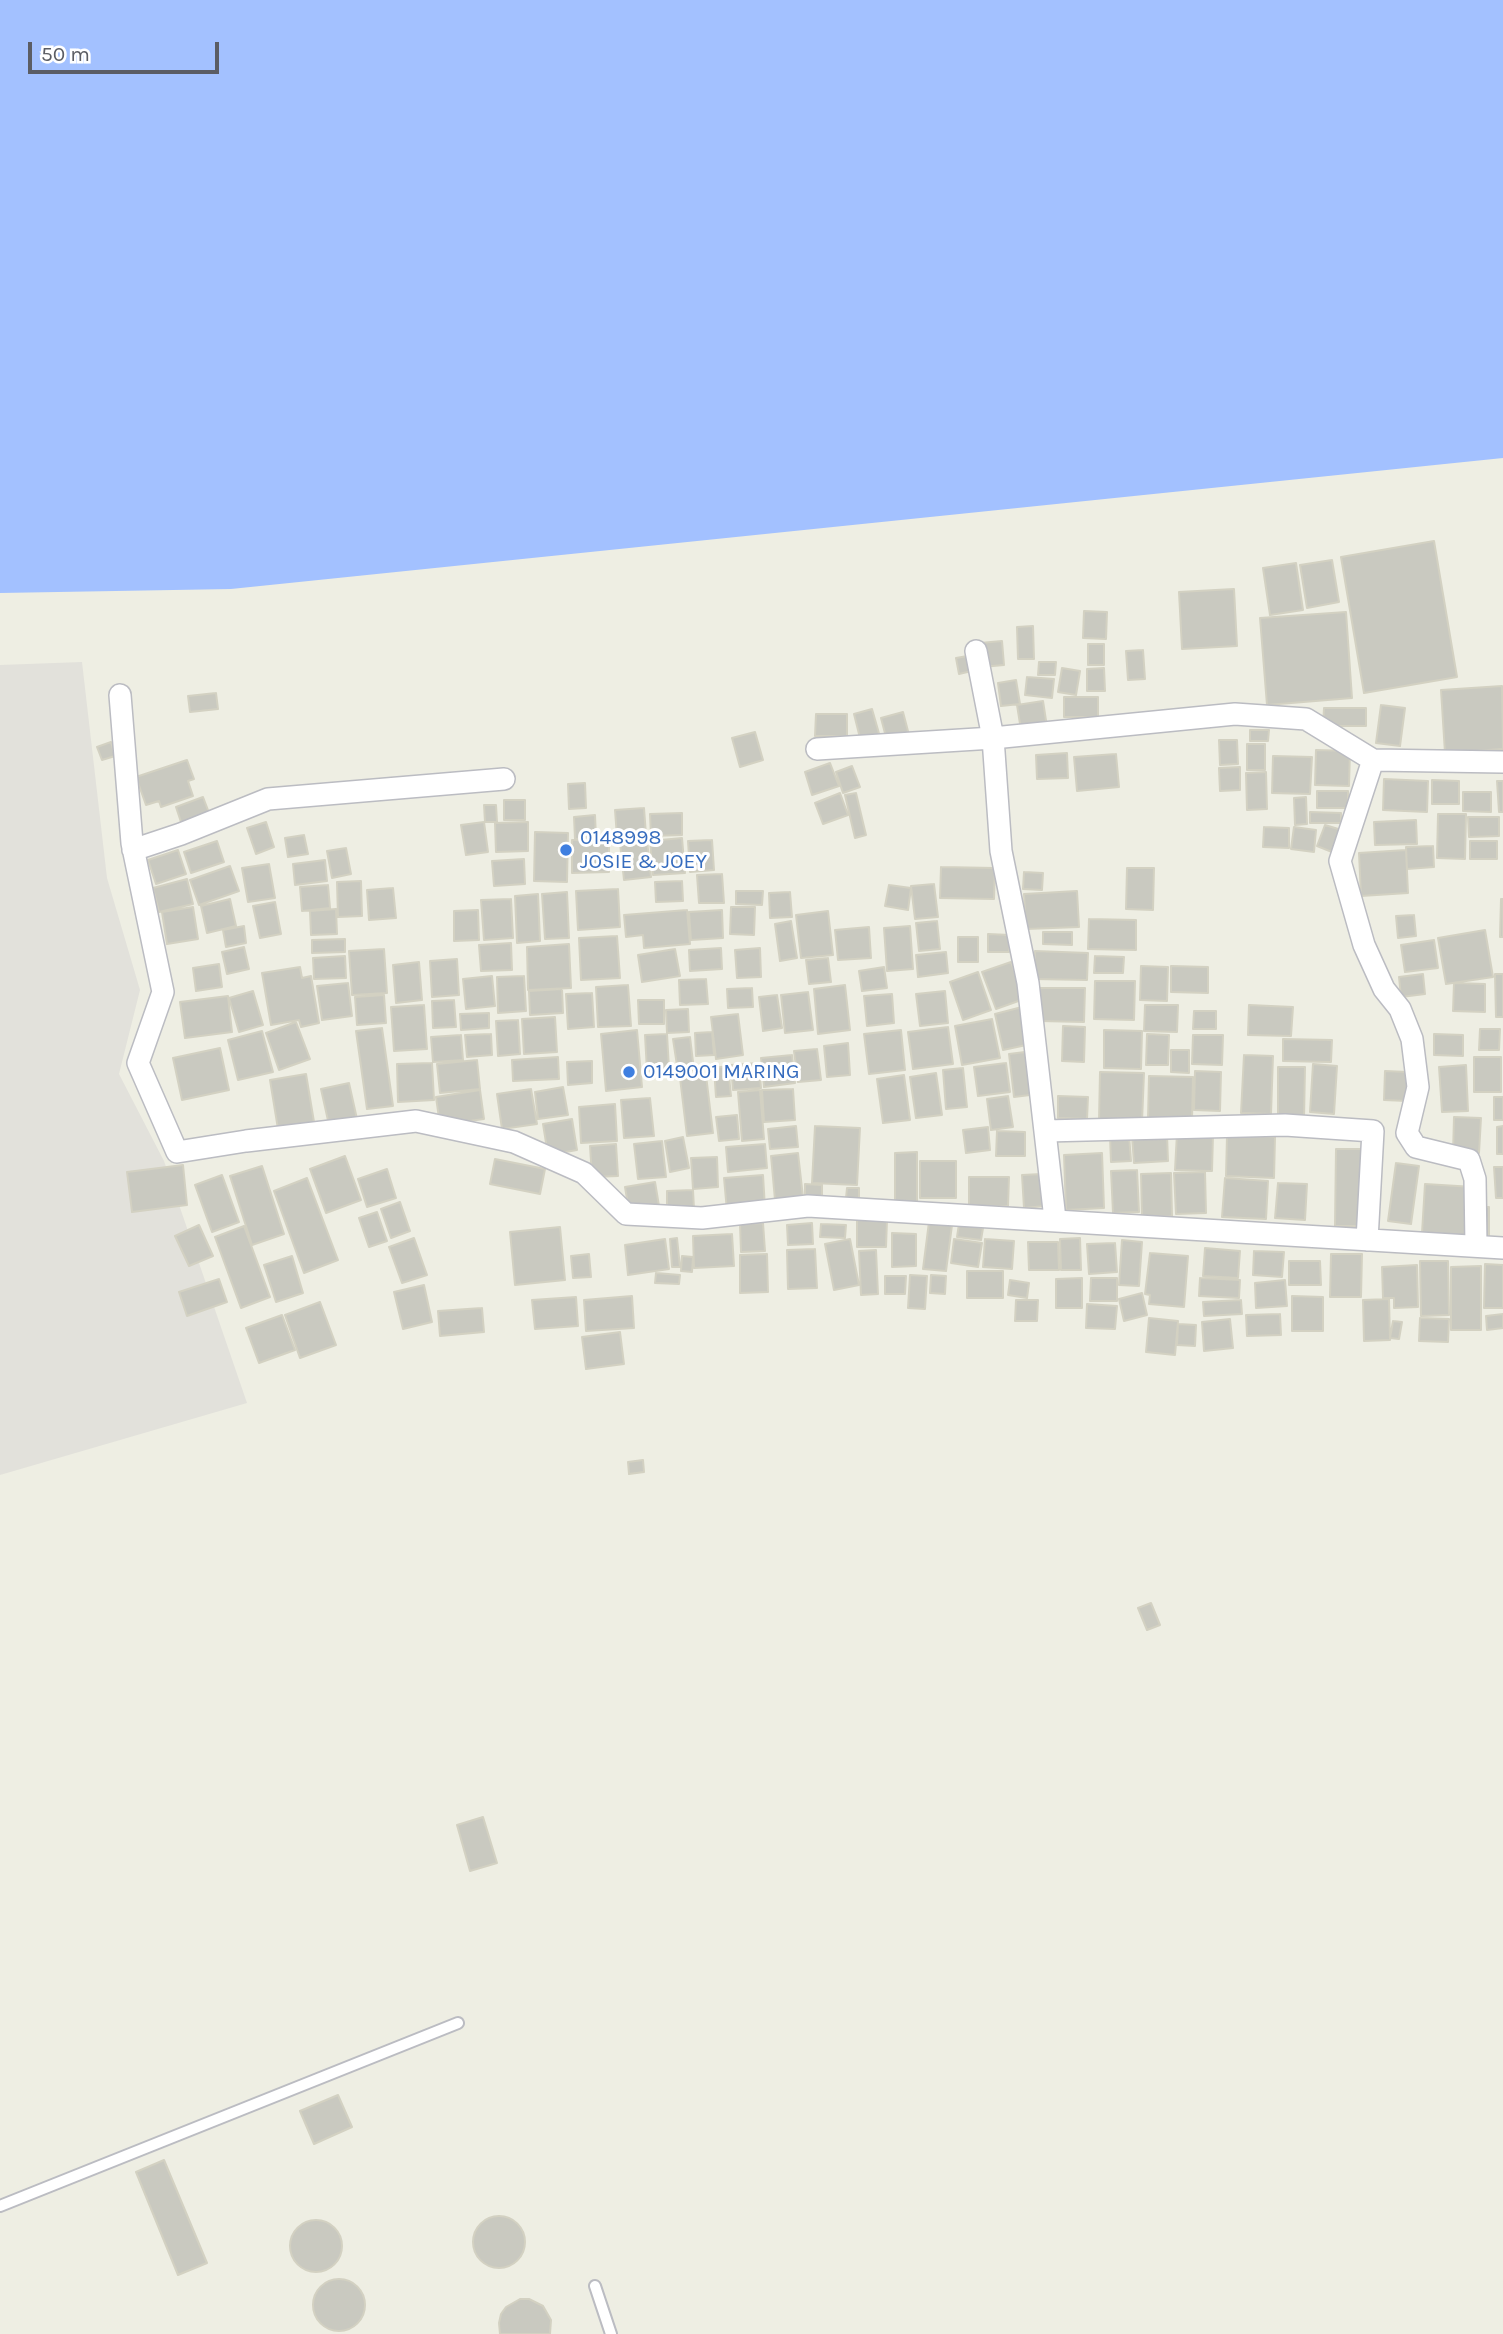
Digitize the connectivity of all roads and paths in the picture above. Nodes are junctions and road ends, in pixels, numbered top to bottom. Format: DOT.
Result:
graph roads {
  1 [pos="976,651"];
  2 [pos="120,695"];
  3 [pos="993,738"];
  4 [pos="817,749"];
  5 [pos="1373,760"];
  6 [pos="1503,762"];
  7 [pos="504,779"];
  8 [pos="133,850"];
  9 [pos="1046,1130"];
  10 [pos="1055,1219"];
  11 [pos="1367,1240"];
  12 [pos="1476,1246"];
  13 [pos="1503,1248"];
  14 [pos="458,2023"];
  15 [pos="0,2206"];
  16 [pos="595,2286"];
  17 [pos="611,2334"];
  1 -- 3 [label="street"];
  2 -- 8 [label="street"];
  3 -- 4 [label="street"];
  3 -- 5 [label="street"];
  3 -- 9 [label="street"];
  5 -- 6 [label="street"];
  5 -- 12 [label="street"];
  7 -- 8 [label="street"];
  8 -- 10 [label="street"];
  9 -- 10 [label="street"];
  9 -- 11 [label="street"];
  10 -- 11 [label="street"];
  11 -- 12 [label="street"];
  12 -- 13 [label="street"];
  14 -- 15 [label="lane"];
  16 -- 17 [label="lane"];
}
